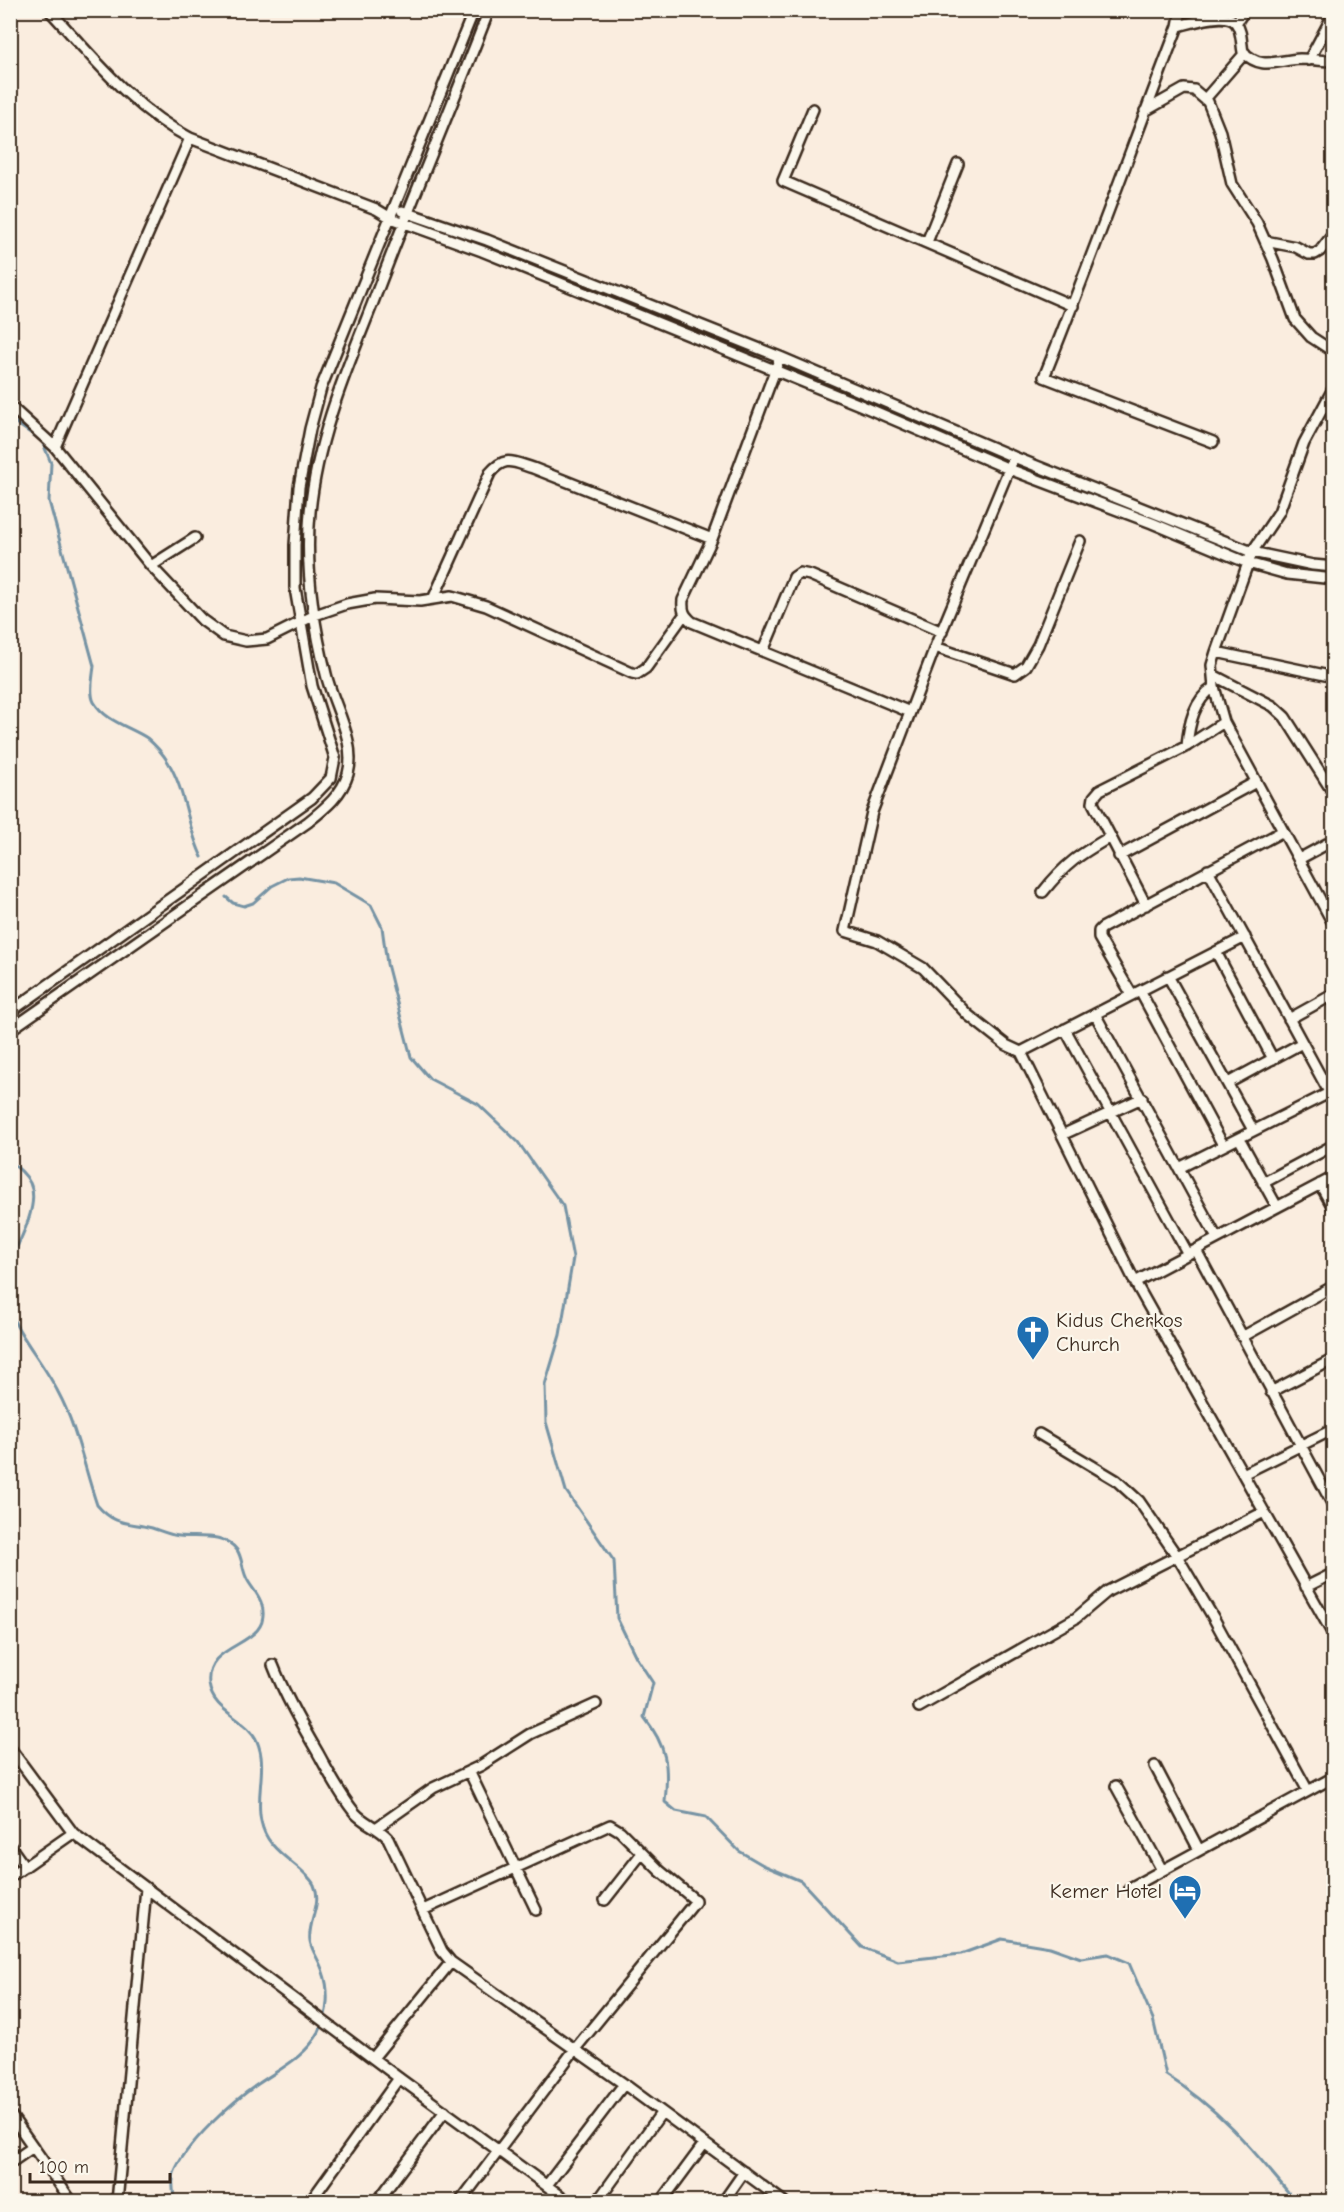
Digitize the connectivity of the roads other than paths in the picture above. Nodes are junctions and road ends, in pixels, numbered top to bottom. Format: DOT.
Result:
graph roads {
  1 [pos="49,10"];
  2 [pos="474,10"];
  3 [pos="489,10"];
  4 [pos="1181,10"];
  5 [pos="1245,10"];
  6 [pos="1334,13"];
  7 [pos="1236,23"];
  8 [pos="1178,26"];
  9 [pos="1245,53"];
  10 [pos="1309,60"];
  11 [pos="1334,62"];
  12 [pos="1205,99"];
  13 [pos="813,109"];
  14 [pos="1145,111"];
  15 [pos="190,138"];
  16 [pos="958,164"];
  17 [pos="394,208"];
  18 [pos="376,209"];
  19 [pos="406,212"];
  20 [pos="390,218"];
  21 [pos="403,223"];
  22 [pos="1334,233"];
  23 [pos="487,240"];
  24 [pos="1265,241"];
  25 [pos="927,242"];
  26 [pos="482,251"];
  27 [pos="548,266"];
  28 [pos="543,277"];
  29 [pos="637,301"];
  30 [pos="1073,306"];
  31 [pos="634,312"];
  32 [pos="1334,352"];
  33 [pos="780,357"];
  34 [pos="775,371"];
  35 [pos="1334,387"];
  36 [pos="864,393"];
  37 [pos="860,405"];
  38 [pos="10,406"];
  39 [pos="1213,442"];
  40 [pos="55,447"];
  41 [pos="1014,457"];
  42 [pos="1009,469"];
  43 [pos="1093,488"];
  44 [pos="1089,499"];
  45 [pos="1156,513"];
  46 [pos="1152,523"];
  47 [pos="195,538"];
  48 [pos="712,539"];
  49 [pos="1080,541"];
  50 [pos="1252,552"];
  51 [pos="1248,563"];
  52 [pos="1313,565"];
  53 [pos="151,566"];
  54 [pos="1334,567"];
  55 [pos="1313,578"];
  56 [pos="1334,579"];
  57 [pos="434,597"];
  58 [pos="315,615"];
  59 [pos="684,615"];
  60 [pos="300,622"];
  61 [pos="942,632"];
  62 [pos="935,647"];
  63 [pos="763,651"];
  64 [pos="1216,652"];
  65 [pos="1214,675"];
  66 [pos="1334,677"];
  67 [pos="1214,687"];
  68 [pos="910,712"];
  69 [pos="1224,722"];
  70 [pos="1187,746"];
  71 [pos="1256,782"];
  72 [pos="1334,794"];
  73 [pos="1283,831"];
  74 [pos="1110,837"];
  75 [pos="1334,840"];
  76 [pos="1119,855"];
  77 [pos="1299,859"];
  78 [pos="1208,870"];
  79 [pos="1043,892"];
  80 [pos="1146,904"];
  81 [pos="1330,908"];
  82 [pos="1334,925"];
  83 [pos="1245,937"];
  84 [pos="1216,952"];
  85 [pos="1168,976"];
  86 [pos="1136,993"];
  87 [pos="1334,994"];
  88 [pos="10,1012"];
  89 [pos="1095,1014"];
  90 [pos="1289,1019"];
  91 [pos="12,1025"];
  92 [pos="1065,1029"];
  93 [pos="1302,1043"];
  94 [pos="1020,1052"];
  95 [pos="1273,1059"];
  96 [pos="1228,1083"];
  97 [pos="1331,1097"];
  98 [pos="1142,1098"];
  99 [pos="1110,1112"];
  100 [pos="1253,1130"];
  101 [pos="1062,1136"];
  102 [pos="1239,1138"];
  103 [pos="1223,1145"];
  104 [pos="1334,1145"];
  105 [pos="1179,1168"];
  106 [pos="1334,1177"];
  107 [pos="1263,1183"];
  108 [pos="1320,1185"];
  109 [pos="1277,1207"];
  110 [pos="1334,1209"];
  111 [pos="1217,1238"];
  112 [pos="1192,1252"];
  113 [pos="1135,1282"];
  114 [pos="1334,1286"];
  115 [pos="1242,1337"];
  116 [pos="1334,1359"];
  117 [pos="1271,1392"];
  118 [pos="1334,1429"];
  119 [pos="1039,1434"];
  120 [pos="1300,1446"];
  121 [pos="1243,1474"];
  122 [pos="1334,1507"];
  123 [pos="1264,1512"];
  124 [pos="1177,1556"];
  125 [pos="1334,1573"];
  126 [pos="1306,1587"];
  127 [pos="1334,1636"];
  128 [pos="273,1665"];
  129 [pos="596,1704"];
  130 [pos="919,1707"];
  131 [pos="10,1748"];
  132 [pos="1155,1766"];
  133 [pos="469,1771"];
  134 [pos="1334,1777"];
  135 [pos="1116,1786"];
  136 [pos="1308,1791"];
  137 [pos="376,1828"];
  138 [pos="73,1833"];
  139 [pos="10,1846"];
  140 [pos="1199,1850"];
  141 [pos="642,1853"];
  142 [pos="25,1867"];
  143 [pos="515,1867"];
  144 [pos="1162,1870"];
  145 [pos="10,1877"];
  146 [pos="146,1888"];
  147 [pos="1130,1888"];
  148 [pos="604,1900"];
  149 [pos="423,1910"];
  150 [pos="536,1910"];
  151 [pos="451,1962"];
  152 [pos="576,2049"];
  153 [pos="373,2058"];
  154 [pos="399,2078"];
  155 [pos="624,2084"];
  156 [pos="445,2112"];
  157 [pos="662,2112"];
  158 [pos="10,2114"];
  159 [pos="704,2144"];
  160 [pos="33,2147"];
  161 [pos="500,2150"];
  162 [pos="10,2163"];
  163 [pos="744,2172"];
  164 [pos="547,2185"];
  165 [pos="72,2202"];
  166 [pos="117,2202"];
  167 [pos="310,2202"];
  168 [pos="377,2202"];
  169 [pos="460,2202"];
  170 [pos="568,2202"];
  171 [pos="597,2202"];
  172 [pos="661,2202"];
  173 [pos="723,2202"];
  174 [pos="784,2202"];
  1 -- 15 [label="street"];
  2 -- 17 [label="street"];
  3 -- 19 [label="street"];
  4 -- 8 [label="street"];
  5 -- 7 [label="street"];
  6 -- 10 [label="street"];
  7 -- 8 [label="street"];
  7 -- 9 [label="street"];
  8 -- 14 [label="street"];
  9 -- 10 [label="street"];
  9 -- 12 [label="street"];
  10 -- 11 [label="street"];
  12 -- 14 [label="street"];
  12 -- 24 [label="street"];
  13 -- 25 [label="street"];
  14 -- 30 [label="street"];
  15 -- 18 [label="street"];
  15 -- 40 [label="street"];
  16 -- 25 [label="street"];
  17 -- 18 [label="street"];
  17 -- 19 [label="street"];
  17 -- 20 [label="street"];
  18 -- 20 [label="street"];
  19 -- 21 [label="street"];
  19 -- 23 [label="street"];
  20 -- 21 [label="street"];
  20 -- 60 [label="street"];
  21 -- 26 [label="street"];
  21 -- 58 [label="street"];
  22 -- 24 [label="street"];
  23 -- 26 [label="street"];
  23 -- 27 [label="street"];
  24 -- 32 [label="street"];
  25 -- 30 [label="street"];
  26 -- 28 [label="street"];
  27 -- 28 [label="street"];
  27 -- 29 [label="street"];
  28 -- 31 [label="street"];
  29 -- 31 [label="street"];
  29 -- 33 [label="street"];
  30 -- 39 [label="street"];
  31 -- 34 [label="street"];
  33 -- 34 [label="street"];
  33 -- 36 [label="street"];
  34 -- 37 [label="street"];
  34 -- 48 [label="street"];
  35 -- 50 [label="street"];
  36 -- 37 [label="street"];
  36 -- 41 [label="street"];
  37 -- 42 [label="street"];
  38 -- 40 [label="street"];
  40 -- 53 [label="street"];
  41 -- 42 [label="street"];
  41 -- 43 [label="street"];
  42 -- 44 [label="street"];
  42 -- 61 [label="street"];
  43 -- 44 [label="street"];
  43 -- 45 [label="street"];
  44 -- 46 [label="street"];
  45 -- 46 [label="street"];
  45 -- 50 [label="street"];
  46 -- 51 [label="street"];
  47 -- 53 [label="street"];
  48 -- 57 [label="street"];
  48 -- 59 [label="street"];
  49 -- 62 [label="street"];
  50 -- 51 [label="street"];
  50 -- 52 [label="street"];
  51 -- 55 [label="street"];
  51 -- 64 [label="street"];
  52 -- 54 [label="street"];
  52 -- 55 [label="street"];
  53 -- 60 [label="street"];
  55 -- 56 [label="street"];
  57 -- 58 [label="street"];
  57 -- 59 [label="street"];
  58 -- 60 [label="street"];
  58 -- 91 [label="street"];
  59 -- 63 [label="street"];
  60 -- 88 [label="street"];
  61 -- 62 [label="street"];
  61 -- 63 [label="street"];
  62 -- 68 [label="street"];
  63 -- 68 [label="street"];
  64 -- 65 [label="street"];
  64 -- 66 [label="street"];
  65 -- 67 [label="street"];
  65 -- 72 [label="street"];
  67 -- 69 [label="street"];
  67 -- 70 [label="street"];
  68 -- 94 [label="street"];
  69 -- 70 [label="street"];
  69 -- 71 [label="street"];
  70 -- 74 [label="street"];
  71 -- 73 [label="street"];
  71 -- 76 [label="street"];
  73 -- 77 [label="street"];
  73 -- 78 [label="street"];
  74 -- 76 [label="street"];
  74 -- 79 [label="street"];
  75 -- 77 [label="street"];
  76 -- 80 [label="street"];
  77 -- 81 [label="street"];
  78 -- 80 [label="street"];
  78 -- 83 [label="street"];
  80 -- 86 [label="street"];
  81 -- 82 [label="street"];
  83 -- 84 [label="street"];
  83 -- 90 [label="street"];
  84 -- 85 [label="street"];
  84 -- 95 [label="street"];
  85 -- 86 [label="street"];
  85 -- 96 [label="street"];
  86 -- 89 [label="street"];
  86 -- 103 [label="street"];
  87 -- 90 [label="street"];
  89 -- 92 [label="street"];
  89 -- 98 [label="street"];
  90 -- 93 [label="street"];
  92 -- 94 [label="street"];
  92 -- 99 [label="street"];
  93 -- 95 [label="street"];
  93 -- 97 [label="street"];
  94 -- 101 [label="street"];
  95 -- 96 [label="street"];
  96 -- 100 [label="street"];
  97 -- 100 [label="street"];
  98 -- 99 [label="street"];
  98 -- 105 [label="street"];
  99 -- 101 [label="street"];
  99 -- 112 [label="street"];
  100 -- 102 [label="street"];
  101 -- 113 [label="street"];
  102 -- 103 [label="street"];
  102 -- 107 [label="street"];
  103 -- 105 [label="street"];
  104 -- 107 [label="street"];
  105 -- 111 [label="street"];
  106 -- 108 [label="street"];
  107 -- 109 [label="street"];
  108 -- 109 [label="street"];
  108 -- 110 [label="street"];
  109 -- 111 [label="street"];
  111 -- 112 [label="street"];
  112 -- 113 [label="street"];
  112 -- 115 [label="street"];
  113 -- 121 [label="street"];
  114 -- 115 [label="street"];
  115 -- 117 [label="street"];
  116 -- 117 [label="street"];
  117 -- 120 [label="street"];
  118 -- 120 [label="street"];
  119 -- 124 [label="street"];
  120 -- 121 [label="street"];
  120 -- 122 [label="street"];
  121 -- 123 [label="street"];
  123 -- 124 [label="street"];
  123 -- 126 [label="street"];
  124 -- 130 [label="street"];
  124 -- 136 [label="street"];
  125 -- 126 [label="street"];
  126 -- 127 [label="street"];
  128 -- 137 [label="street"];
  129 -- 133 [label="street"];
  131 -- 138 [label="street"];
  132 -- 140 [label="street"];
  133 -- 137 [label="street"];
  133 -- 143 [label="street"];
  134 -- 136 [label="street"];
  135 -- 144 [label="street"];
  136 -- 140 [label="street"];
  137 -- 149 [label="street"];
  138 -- 142 [label="street"];
  138 -- 146 [label="street"];
  139 -- 142 [label="street"];
  140 -- 144 [label="street"];
  141 -- 143 [label="street"];
  141 -- 148 [label="street"];
  141 -- 152 [label="street"];
  142 -- 145 [label="street"];
  143 -- 149 [label="street"];
  143 -- 150 [label="street"];
  144 -- 147 [label="street"];
  146 -- 153 [label="street"];
  146 -- 166 [label="street"];
  149 -- 151 [label="street"];
  151 -- 152 [label="street"];
  151 -- 153 [label="street"];
  152 -- 155 [label="street"];
  152 -- 161 [label="street"];
  153 -- 154 [label="street"];
  154 -- 156 [label="street"];
  154 -- 167 [label="street"];
  155 -- 157 [label="street"];
  155 -- 164 [label="street"];
  156 -- 161 [label="street"];
  156 -- 168 [label="street"];
  157 -- 159 [label="street"];
  157 -- 171 [label="street"];
  158 -- 160 [label="street"];
  159 -- 163 [label="street"];
  159 -- 172 [label="street"];
  160 -- 162 [label="street"];
  160 -- 165 [label="street"];
  161 -- 164 [label="street"];
  161 -- 169 [label="street"];
  163 -- 173 [label="street"];
  163 -- 174 [label="street"];
  164 -- 170 [label="street"];
}
